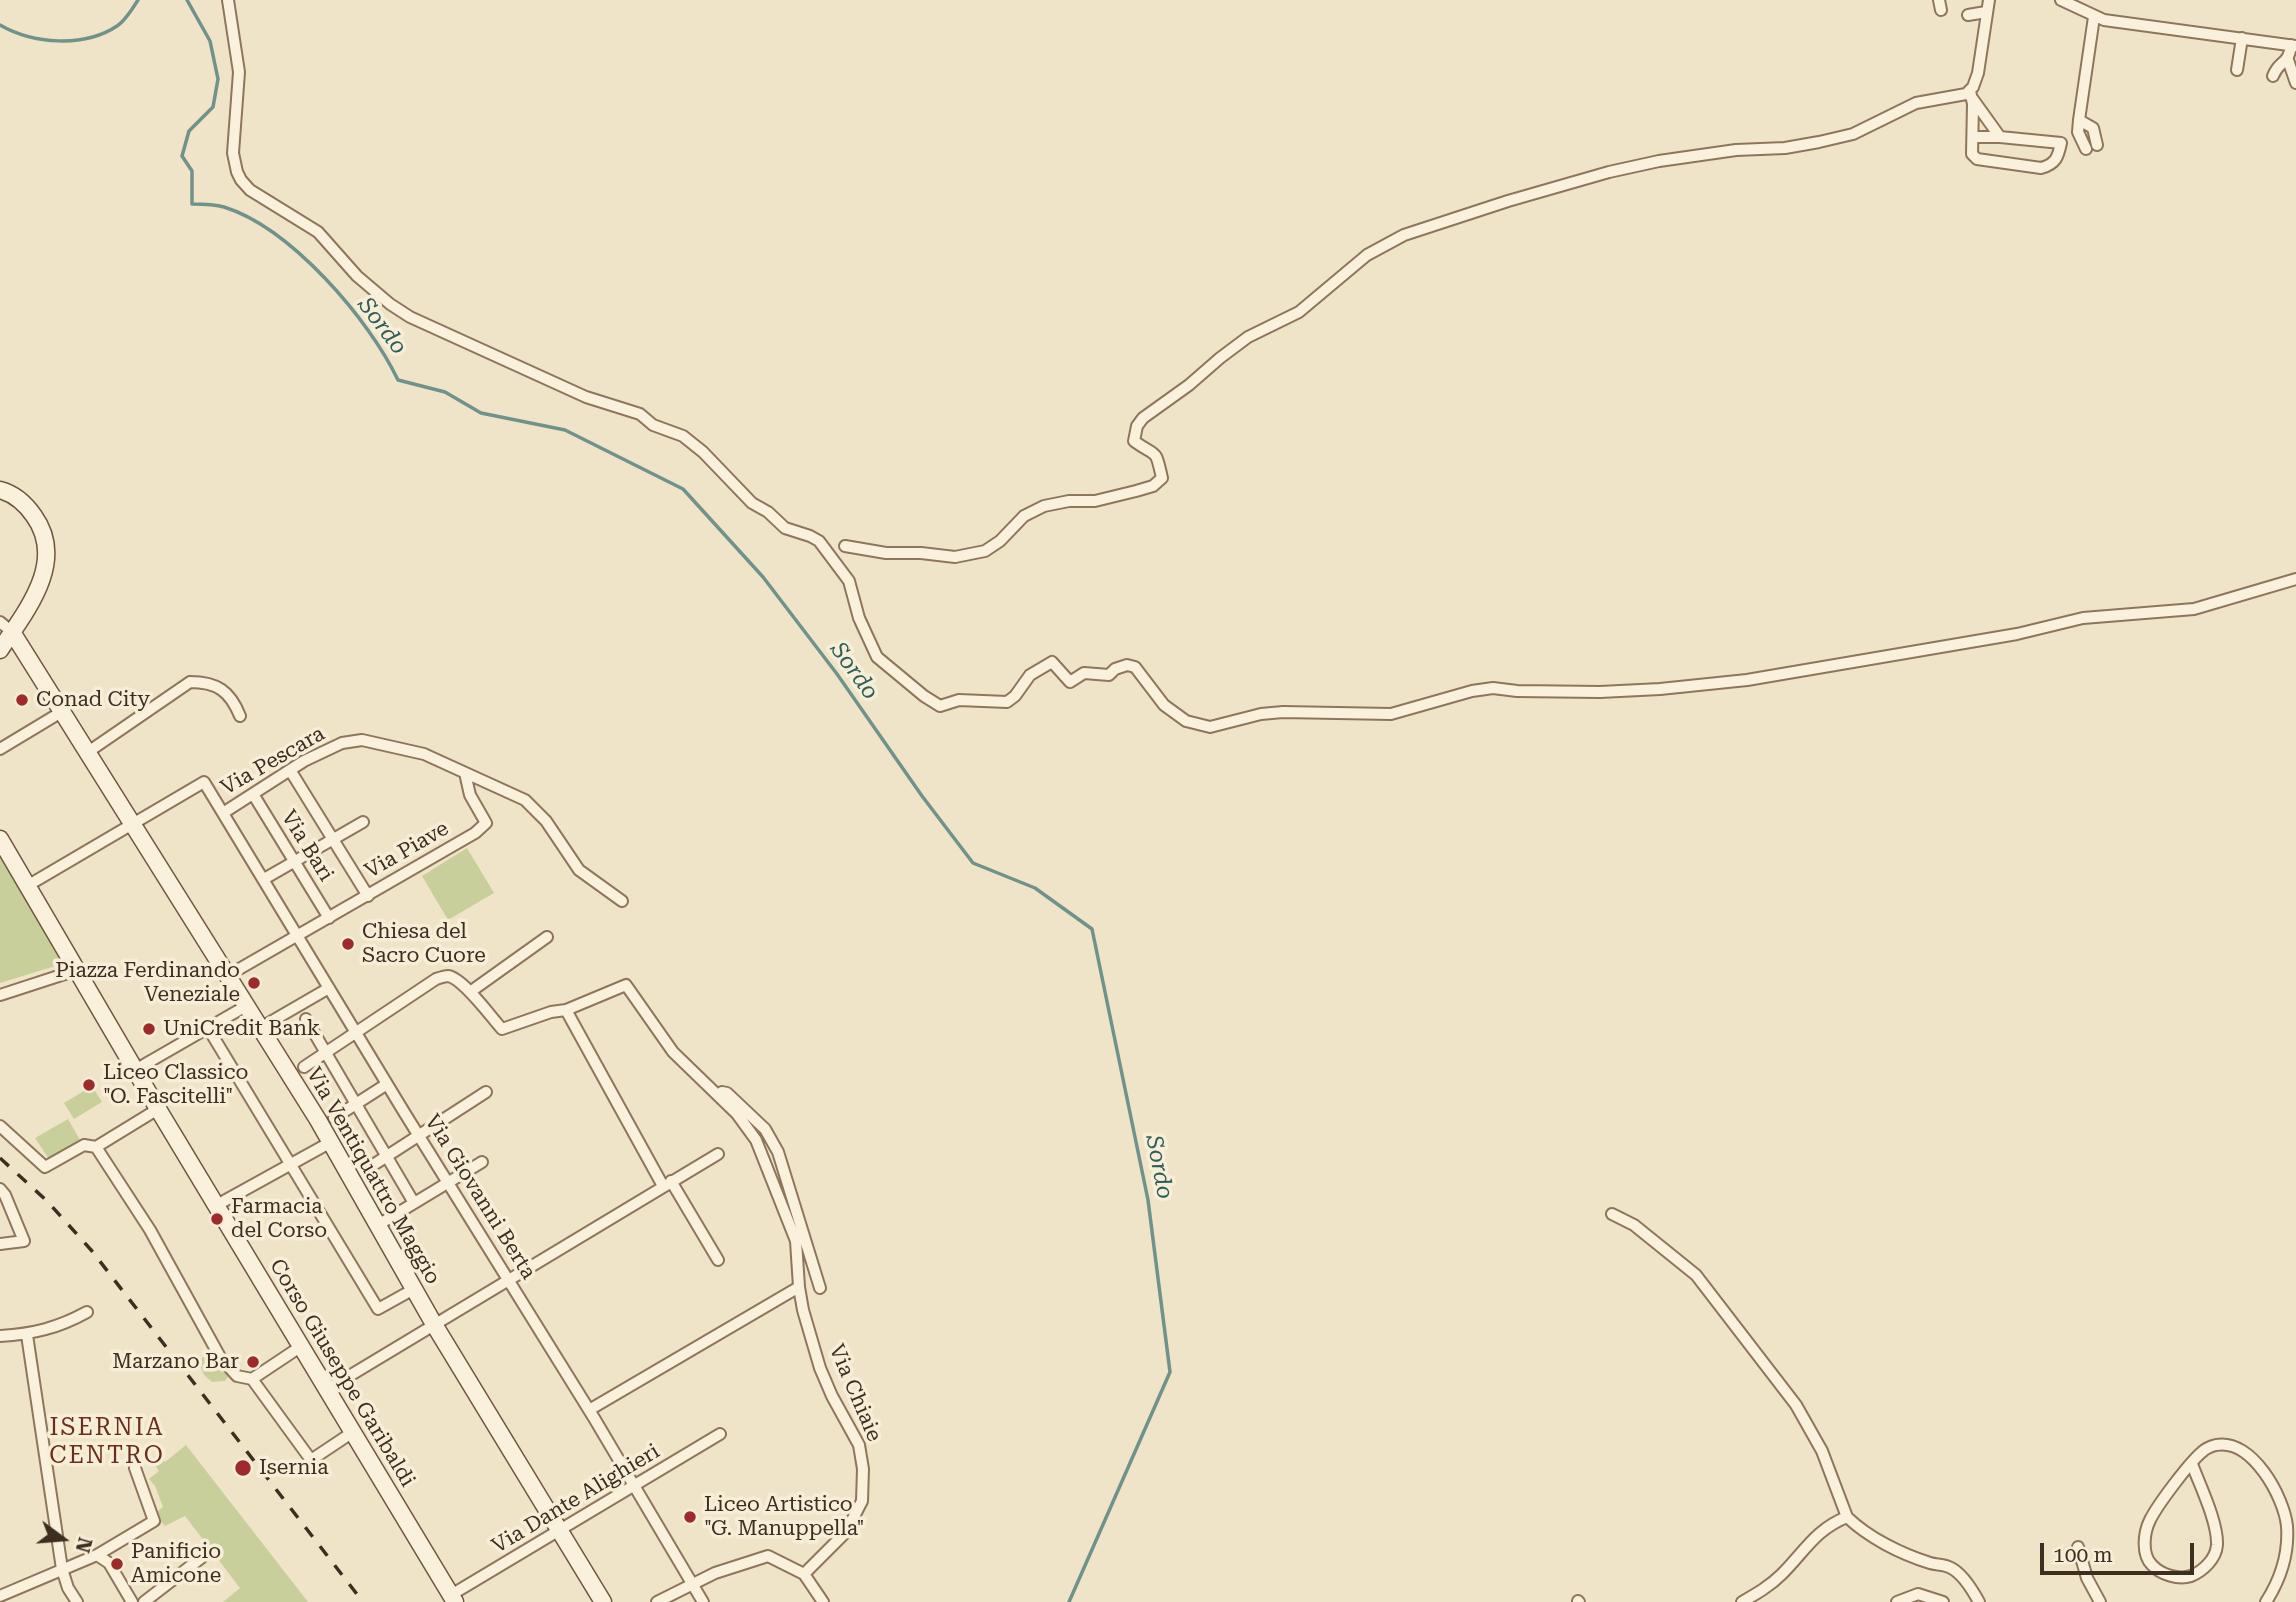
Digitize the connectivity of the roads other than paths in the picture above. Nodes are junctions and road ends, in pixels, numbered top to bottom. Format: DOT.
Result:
graph roads {
  1 [pos="229,0"];
  2 [pos="1989,0"];
  3 [pos="2061,0"];
  4 [pos="1986,12"];
  5 [pos="1968,15"];
  6 [pos="2094,17"];
  7 [pos="2242,38"];
  8 [pos="2293,46"];
  9 [pos="2288,60"];
  10 [pos="2237,70"];
  11 [pos="2273,76"];
  12 [pos="2296,87"];
  13 [pos="1971,94"];
  14 [pos="2080,120"];
  15 [pos="2000,136"];
  16 [pos="1973,137"];
  17 [pos="0,490"];
  18 [pos="845,547"];
  19 [pos="2296,579"];
  20 [pos="6,627"];
  21 [pos="0,650"];
  22 [pos="63,711"];
  23 [pos="240,716"];
  24 [pos="0,749"];
  25 [pos="88,752"];
  26 [pos="290,770"];
  27 [pos="465,773"];
  28 [pos="253,794"];
  29 [pos="223,813"];
  30 [pos="363,822"];
  31 [pos="133,826"];
  32 [pos="0,839"];
  33 [pos="333,839"];
  34 [pos="294,861"];
  35 [pos="264,879"];
  36 [pos="27,886"];
  37 [pos="368,896"];
  38 [pos="622,901"];
  39 [pos="329,918"];
  40 [pos="298,936"];
  41 [pos="547,937"];
  42 [pos="77,970"];
  43 [pos="227,976"];
  44 [pos="329,988"];
  45 [pos="470,992"];
  46 [pos="0,995"];
  47 [pos="246,1006"];
  48 [pos="566,1010"];
  49 [pos="306,1018"];
  50 [pos="208,1028"];
  51 [pos="260,1028"];
  52 [pos="356,1032"];
  53 [pos="326,1053"];
  54 [pos="304,1067"];
  55 [pos="135,1070"];
  56 [pos="387,1084"];
  57 [pos="716,1091"];
  58 [pos="486,1092"];
  59 [pos="356,1104"];
  60 [pos="158,1109"];
  61 [pos="334,1118"];
  62 [pos="0,1126"];
  63 [pos="419,1135"];
  64 [pos="331,1142"];
  65 [pos="96,1147"];
  66 [pos="718,1154"];
  67 [pos="386,1156"];
  68 [pos="482,1162"];
  69 [pos="290,1164"];
  70 [pos="367,1169"];
  71 [pos="449,1182"];
  72 [pos="667,1184"];
  73 [pos="0,1189"];
  74 [pos="414,1203"];
  75 [pos="217,1205"];
  76 [pos="1612,1214"];
  77 [pos="378,1225"];
  78 [pos="0,1244"];
  79 [pos="718,1260"];
  80 [pos="510,1280"];
  81 [pos="799,1287"];
  82 [pos="820,1288"];
  83 [pos="414,1289"];
  84 [pos="87,1312"];
  85 [pos="435,1326"];
  86 [pos="27,1335"];
  87 [pos="0,1336"];
  88 [pos="300,1347"];
  89 [pos="253,1379"];
  90 [pos="326,1390"];
  91 [pos="589,1410"];
  92 [pos="720,1434"];
  93 [pos="354,1435"];
  94 [pos="2192,1464"];
  95 [pos="135,1468"];
  96 [pos="634,1487"];
  97 [pos="1847,1517"];
  98 [pos="561,1531"];
  99 [pos="2078,1547"];
  100 [pos="97,1555"];
  101 [pos="201,1558"];
  102 [pos="62,1569"];
  103 [pos="804,1574"];
  104 [pos="693,1584"];
  105 [pos="0,1596"];
  106 [pos="453,1599"];
  107 [pos="2268,1601"];
  108 [pos="77,1602"];
  109 [pos="132,1602"];
  110 [pos="144,1602"];
  111 [pos="603,1602"];
  112 [pos="657,1602"];
  113 [pos="703,1602"];
  114 [pos="823,1602"];
  115 [pos="1742,1602"];
  116 [pos="1897,1602"];
  117 [pos="1943,1602"];
  118 [pos="1979,1602"];
  119 [pos="2100,1602"];
  1 -- 19 [label="street"];
  2 -- 4 [label="street"];
  3 -- 6 [label="street"];
  4 -- 5 [label="street"];
  4 -- 13 [label="street"];
  6 -- 7 [label="street"];
  6 -- 14 [label="street"];
  7 -- 8 [label="street"];
  7 -- 10 [label="street"];
  8 -- 9 [label="street"];
  9 -- 11 [label="street"];
  9 -- 12 [label="street"];
  13 -- 15 [label="street"];
  13 -- 16 [label="street"];
  13 -- 18 [label="street"];
  14 -- 14 [label="street"];
  15 -- 16 [label="street"];
  15 -- 16 [label="street"];
  17 -- 20 [label="main road"];
  20 -- 21 [label="main road"];
  20 -- 22 [label="main road, Via Ventiquattro Maggio"];
  22 -- 24 [label="street"];
  22 -- 25 [label="main road, Via Ventiquattro Maggio"];
  23 -- 25 [label="street"];
  25 -- 31 [label="main road, Via Ventiquattro Maggio"];
  26 -- 27 [label="street, Via Pescara"];
  26 -- 28 [label="street, Via Pescara"];
  26 -- 33 [label="street"];
  27 -- 37 [label="street, Via Piave"];
  27 -- 38 [label="street, Via Pescara"];
  28 -- 29 [label="street, Via Pescara"];
  28 -- 34 [label="street, Via Bari"];
  29 -- 31 [label="street, Via Giovanni Berta"];
  29 -- 35 [label="street, Via Giovanni Berta"];
  30 -- 33 [label="street"];
  31 -- 36 [label="street"];
  31 -- 43 [label="main road, Via Ventiquattro Maggio"];
  32 -- 36 [label="main road, Corso Giuseppe Garibaldi"];
  33 -- 34 [label="street"];
  33 -- 37 [label="street"];
  34 -- 35 [label="street"];
  34 -- 39 [label="street, Via Bari"];
  35 -- 40 [label="street, Via Giovanni Berta"];
  36 -- 42 [label="main road, Corso Giuseppe Garibaldi"];
  37 -- 39 [label="street, Via Piave"];
  39 -- 40 [label="street, Via Piave"];
  40 -- 43 [label="street, Via Piave"];
  40 -- 44 [label="street, Via Giovanni Berta"];
  41 -- 45 [label="street"];
  42 -- 46 [label="street"];
  42 -- 55 [label="main road, Corso Giuseppe Garibaldi"];
  43 -- 47 [label="main road, Via Ventiquattro Maggio"];
  44 -- 51 [label="street"];
  44 -- 52 [label="street, Via Giovanni Berta"];
  45 -- 48 [label="street"];
  45 -- 52 [label="street"];
  47 -- 50 [label="street"];
  47 -- 51 [label="main road, Via Ventiquattro Maggio"];
  48 -- 57 [label="street"];
  48 -- 72 [label="street"];
  49 -- 53 [label="street"];
  50 -- 55 [label="street"];
  50 -- 69 [label="street"];
  51 -- 64 [label="main road, Via Ventiquattro Maggio"];
  52 -- 53 [label="street"];
  52 -- 56 [label="street, Via Giovanni Berta"];
  53 -- 54 [label="street"];
  53 -- 59 [label="street"];
  55 -- 60 [label="main road, Corso Giuseppe Garibaldi"];
  56 -- 59 [label="street"];
  56 -- 63 [label="street, Via Giovanni Berta"];
  57 -- 81 [label="street, Via Chiaie"];
  57 -- 82 [label="street"];
  58 -- 63 [label="street"];
  59 -- 61 [label="street"];
  59 -- 67 [label="street"];
  60 -- 65 [label="street"];
  60 -- 75 [label="main road, Corso Giuseppe Garibaldi"];
  62 -- 65 [label="street"];
  63 -- 67 [label="street"];
  63 -- 71 [label="street, Via Giovanni Berta"];
  64 -- 69 [label="street"];
  64 -- 77 [label="main road, Via Ventiquattro Maggio"];
  65 -- 89 [label="street"];
  66 -- 72 [label="street"];
  67 -- 70 [label="street"];
  67 -- 74 [label="street"];
  68 -- 71 [label="street"];
  69 -- 75 [label="street"];
  69 -- 83 [label="street"];
  71 -- 74 [label="street"];
  71 -- 80 [label="street, Via Giovanni Berta"];
  72 -- 79 [label="street"];
  72 -- 80 [label="street"];
  73 -- 78 [label="street"];
  74 -- 77 [label="street"];
  75 -- 88 [label="main road, Corso Giuseppe Garibaldi"];
  76 -- 97 [label="street"];
  77 -- 83 [label="main road, Via Ventiquattro Maggio"];
  80 -- 85 [label="street"];
  80 -- 91 [label="street, Via Giovanni Berta"];
  81 -- 91 [label="street"];
  81 -- 103 [label="street, Via Chiaie"];
  83 -- 85 [label="main road, Via Ventiquattro Maggio"];
  84 -- 86 [label="street"];
  85 -- 90 [label="street"];
  85 -- 98 [label="main road, Via Ventiquattro Maggio"];
  86 -- 87 [label="street"];
  86 -- 102 [label="street"];
  88 -- 89 [label="street"];
  88 -- 90 [label="main road, Corso Giuseppe Garibaldi"];
  89 -- 93 [label="street"];
  90 -- 93 [label="main road, Corso Giuseppe Garibaldi"];
  91 -- 96 [label="street, Via Giovanni Berta"];
  92 -- 96 [label="street, Via Dante Alighieri"];
  93 -- 106 [label="main road, Corso Giuseppe Garibaldi"];
  94 -- 94 [label="street"];
  94 -- 107 [label="street"];
  95 -- 100 [label="street"];
  96 -- 98 [label="street, Via Dante Alighieri"];
  96 -- 104 [label="street, Via Giovanni Berta"];
  97 -- 115 [label="street"];
  97 -- 118 [label="street"];
  98 -- 106 [label="street, Via Dante Alighieri"];
  98 -- 111 [label="main road, Via Ventiquattro Maggio"];
  99 -- 119 [label="street"];
  100 -- 102 [label="street"];
  100 -- 109 [label="street"];
  101 -- 110 [label="street"];
  102 -- 105 [label="street"];
  102 -- 108 [label="street"];
  103 -- 104 [label="street"];
  103 -- 114 [label="street"];
  104 -- 112 [label="street"];
  104 -- 113 [label="street, Via Giovanni Berta"];
  116 -- 117 [label="street"];
}
